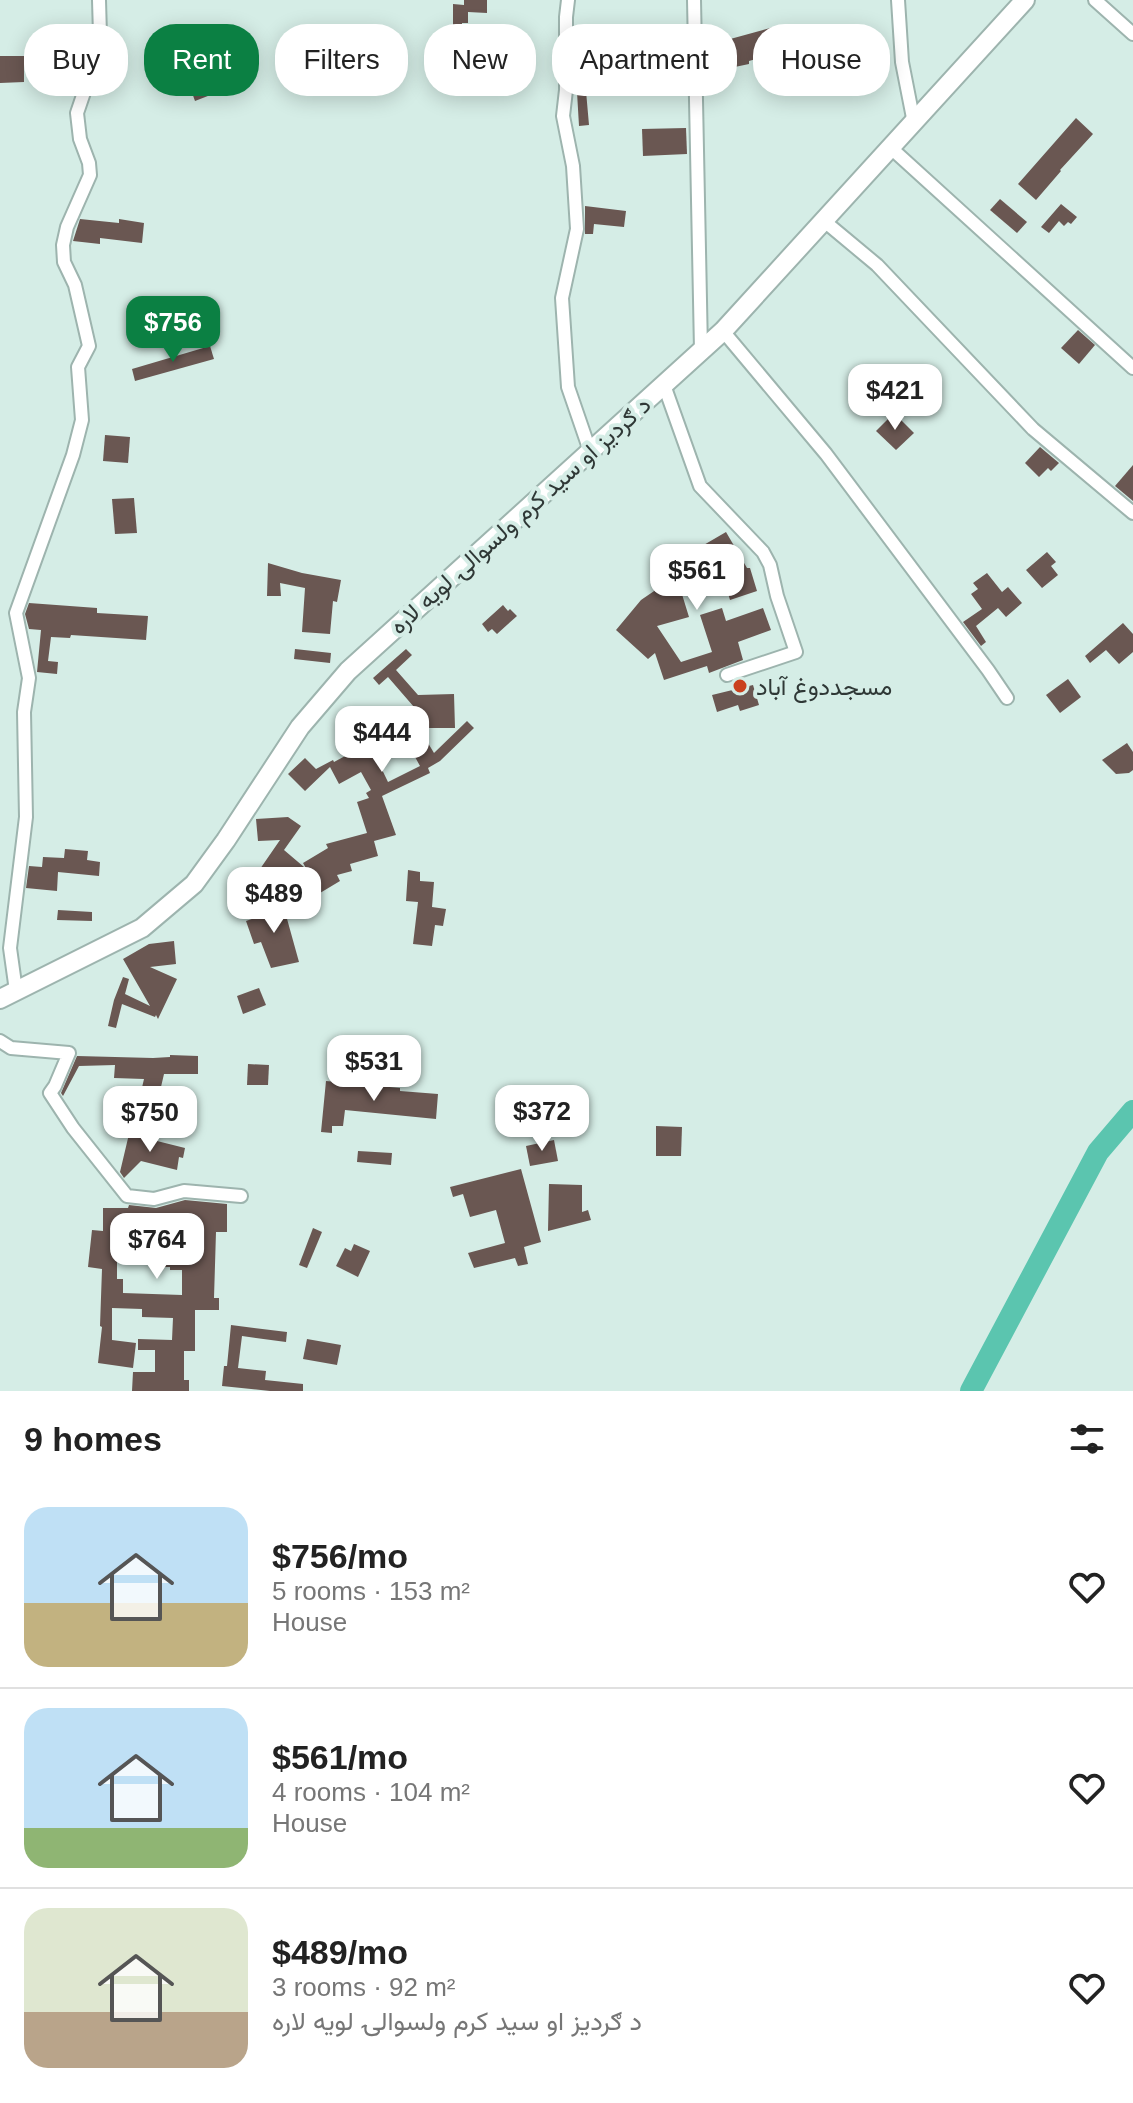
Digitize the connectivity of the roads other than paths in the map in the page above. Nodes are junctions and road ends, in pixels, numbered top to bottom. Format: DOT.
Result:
graph roads {
  1 [pos="99,0"];
  2 [pos="568,0"];
  3 [pos="694,0"];
  4 [pos="898,0"];
  5 [pos="1025,0"];
  6 [pos="1095,0"];
  7 [pos="1133,34"];
  8 [pos="914,123"];
  9 [pos="891,148"];
  10 [pos="823,220"];
  11 [pos="723,331"];
  12 [pos="701,350"];
  13 [pos="1133,368"];
  14 [pos="664,385"];
  15 [pos="590,451"];
  16 [pos="1133,513"];
  17 [pos="727,675"];
  18 [pos="1007,698"];
  19 [pos="8,995"];
  20 [pos="0,1041"];
  21 [pos="241,1196"];
  1 -- 19 [label="street"];
  2 -- 15 [label="street"];
  3 -- 12 [label="street"];
  4 -- 8 [label="street"];
  5 -- 8 [label="highway, د ګردیز او سید کرم ولسوالۍ لویه لاره"];
  6 -- 7 [label="street"];
  8 -- 9 [label="highway, د ګردیز او سید کرم ولسوالۍ لویه لاره"];
  9 -- 10 [label="highway, د ګردیز او سید کرم ولسوالۍ لویه لاره"];
  9 -- 13 [label="street"];
  10 -- 11 [label="highway, د ګردیز او سید کرم ولسوالۍ لویه لاره"];
  10 -- 16 [label="street"];
  11 -- 12 [label="highway, د ګردیز او سید کرم ولسوالۍ لویه لاره"];
  11 -- 18 [label="street"];
  12 -- 14 [label="highway, د ګردیز او سید کرم ولسوالۍ لویه لاره"];
  14 -- 15 [label="highway, د ګردیز او سید کرم ولسوالۍ لویه لاره"];
  14 -- 17 [label="street"];
  15 -- 19 [label="highway, د ګردیز او سید کرم ولسوالۍ لویه لاره"];
  20 -- 21 [label="street"];
}
